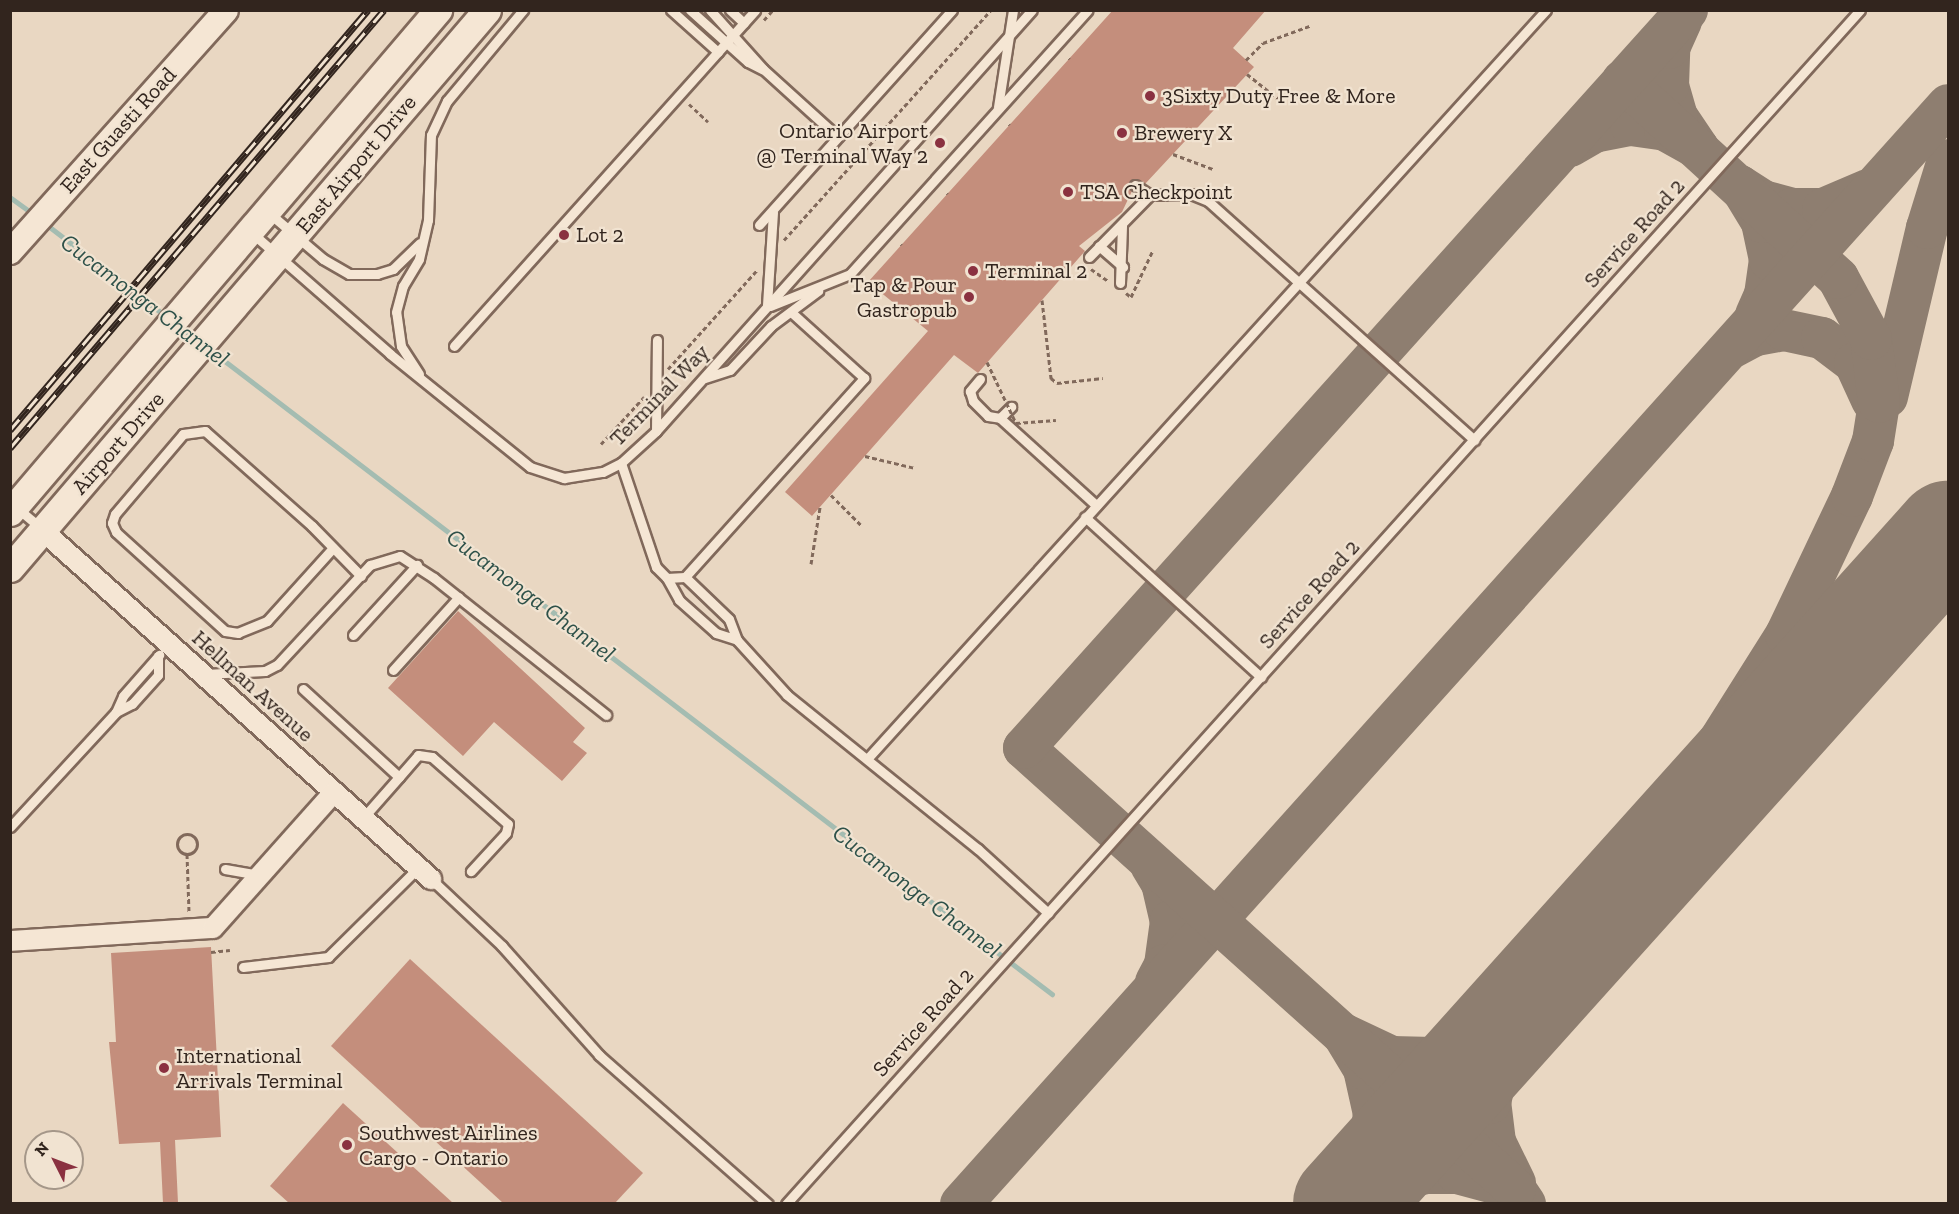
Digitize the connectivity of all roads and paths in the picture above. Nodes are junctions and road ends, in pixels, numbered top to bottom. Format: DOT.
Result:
graph roads {
  1 [pos="226,10"];
  2 [pos="438,10"];
  3 [pos="487,10"];
  4 [pos="523,10"];
  5 [pos="671,10"];
  6 [pos="690,10"];
  7 [pos="710,10"];
  8 [pos="730,10"];
  9 [pos="952,10"];
  10 [pos="991,10"];
  11 [pos="1013,10"];
  12 [pos="1032,10"];
  13 [pos="1088,10"];
  14 [pos="1546,10"];
  15 [pos="1860,10"];
  16 [pos="753,11"];
  17 [pos="744,23"];
  18 [pos="1312,25"];
  19 [pos="735,33"];
  20 [pos="1011,34"];
  21 [pos="726,43"];
  22 [pos="718,52"];
  23 [pos="1246,60"];
  24 [pos="763,69"];
  25 [pos="1246,74"];
  26 [pos="1281,101"];
  27 [pos="689,104"];
  28 [pos="996,112"];
  29 [pos="708,122"];
  30 [pos="838,137"];
  31 [pos="1173,154"];
  32 [pos="1213,169"];
  33 [pos="1135,185"];
  34 [pos="1150,195"];
  35 [pos="775,207"];
  36 [pos="268,212"];
  37 [pos="759,225"];
  38 [pos="1122,225"];
  39 [pos="250,232"];
  40 [pos="296,235"];
  41 [pos="424,235"];
  42 [pos="1099,246"];
  43 [pos="13,249"];
  44 [pos="279,256"];
  45 [pos="770,256"];
  46 [pos="1089,256"];
  47 [pos="1123,267"];
  48 [pos="1120,283"];
  49 [pos="1298,283"];
  50 [pos="822,287"];
  51 [pos="197,295"];
  52 [pos="1042,300"];
  53 [pos="767,307"];
  54 [pos="790,312"];
  55 [pos="226,318"];
  56 [pos="657,340"];
  57 [pos="454,346"];
  58 [pos="987,362"];
  59 [pos="422,378"];
  60 [pos="1103,378"];
  61 [pos="702,379"];
  62 [pos="980,379"];
  63 [pos="654,384"];
  64 [pos="1011,407"];
  65 [pos="1000,418"];
  66 [pos="1056,420"];
  67 [pos="656,431"];
  68 [pos="1474,440"];
  69 [pos="601,444"];
  70 [pos="865,456"];
  71 [pos="621,463"];
  72 [pos="915,468"];
  73 [pos="831,495"];
  74 [pos="1096,505"];
  75 [pos="820,507"];
  76 [pos="13,509"];
  77 [pos="1085,517"];
  78 [pos="862,526"];
  79 [pos="42,530"];
  80 [pos="332,549"];
  81 [pos="811,564"];
  82 [pos="417,565"];
  83 [pos="10,568"];
  84 [pos="361,576"];
  85 [pos="685,577"];
  86 [pos="667,578"];
  87 [pos="459,597"];
  88 [pos="353,635"];
  89 [pos="737,640"];
  90 [pos="164,650"];
  91 [pos="393,670"];
  92 [pos="202,674"];
  93 [pos="1261,677"];
  94 [pos="303,689"];
  95 [pos="606,715"];
  96 [pos="867,759"];
  97 [pos="399,777"];
  98 [pos="334,792"];
  99 [pos="363,818"];
  100 [pos="11,825"];
  101 [pos="187,854"];
  102 [pos="225,869"];
  103 [pos="471,871"];
  104 [pos="424,873"];
  105 [pos="260,875"];
  106 [pos="1048,913"];
  107 [pos="190,932"];
  108 [pos="10,941"];
  109 [pos="230,950"];
  110 [pos="211,952"];
  111 [pos="243,967"];
  112 [pos="768,1203"];
  113 [pos="786,1203"];
  1 -- 43 [label="street, East Guasti Road"];
  2 -- 36 [label="main road, East Airport Drive"];
  3 -- 40 [label="main road, East Airport Drive"];
  4 -- 41 [label="lane"];
  5 -- 22 [label="lane"];
  6 -- 21 [label="lane"];
  7 -- 19 [label="lane"];
  8 -- 17 [label="lane"];
  9 -- 30 [label="lane"];
  10 -- 45 [label="path"];
  11 -- 20 [label="lane"];
  12 -- 20 [label="lane, Terminal Way"];
  13 -- 28 [label="lane"];
  14 -- 49 [label="lane"];
  15 -- 68 [label="lane, Service Road 2"];
  16 -- 17 [label="lane"];
  17 -- 19 [label="lane"];
  18 -- 23 [label="path"];
  19 -- 21 [label="lane"];
  19 -- 24 [label="lane"];
  20 -- 28 [label="lane"];
  20 -- 53 [label="lane, Terminal Way"];
  21 -- 22 [label="lane"];
  21 -- 24 [label="lane"];
  22 -- 57 [label="lane"];
  24 -- 30 [label="lane"];
  25 -- 26 [label="path"];
  27 -- 29 [label="path"];
  28 -- 50 [label="lane"];
  30 -- 35 [label="lane"];
  31 -- 32 [label="path"];
  33 -- 34 [label="lane"];
  34 -- 38 [label="lane"];
  34 -- 49 [label="lane"];
  35 -- 37 [label="lane"];
  35 -- 45 [label="lane"];
  36 -- 39 [label="main road, East Airport Drive"];
  36 -- 40 [label="lane"];
  38 -- 42 [label="lane"];
  38 -- 47 [label="lane"];
  39 -- 44 [label="lane, Terminal Way"];
  39 -- 51 [label="main road, East Airport Drive"];
  40 -- 41 [label="lane"];
  40 -- 44 [label="main road, East Airport Drive"];
  41 -- 59 [label="lane"];
  42 -- 46 [label="lane"];
  42 -- 47 [label="lane"];
  44 -- 55 [label="main road, East Airport Drive"];
  44 -- 59 [label="lane, Terminal Way"];
  45 -- 53 [label="lane"];
  45 -- 63 [label="path"];
  47 -- 48 [label="lane"];
  49 -- 68 [label="lane"];
  49 -- 74 [label="lane"];
  50 -- 53 [label="lane"];
  50 -- 54 [label="lane"];
  51 -- 76 [label="main road, Airport Drive"];
  52 -- 60 [label="path"];
  53 -- 61 [label="lane, Terminal Way"];
  54 -- 61 [label="lane"];
  54 -- 85 [label="lane"];
  55 -- 79 [label="main road, Airport Drive"];
  56 -- 63 [label="lane"];
  58 -- 66 [label="path, bridge"];
  59 -- 71 [label="lane, Terminal Way"];
  61 -- 67 [label="lane, Terminal Way"];
  62 -- 65 [label="lane"];
  63 -- 67 [label="lane"];
  63 -- 69 [label="path"];
  64 -- 65 [label="lane"];
  65 -- 74 [label="lane"];
  67 -- 71 [label="lane, Terminal Way"];
  68 -- 93 [label="lane, Service Road 2"];
  70 -- 72 [label="path"];
  71 -- 86 [label="lane"];
  73 -- 78 [label="path"];
  74 -- 77 [label="lane"];
  75 -- 81 [label="path"];
  76 -- 79 [label="lane"];
  77 -- 93 [label="lane"];
  77 -- 96 [label="lane"];
  79 -- 83 [label="main road, Airport Drive"];
  79 -- 90 [label="street, Hellman Avenue"];
  80 -- 80 [label="lane"];
  80 -- 84 [label="lane"];
  82 -- 84 [label="lane"];
  82 -- 87 [label="lane"];
  82 -- 88 [label="lane"];
  84 -- 92 [label="lane"];
  85 -- 86 [label="lane"];
  85 -- 89 [label="lane"];
  86 -- 89 [label="lane"];
  87 -- 91 [label="lane"];
  87 -- 95 [label="lane"];
  89 -- 96 [label="lane"];
  90 -- 92 [label="street, Hellman Avenue"];
  90 -- 100 [label="lane"];
  92 -- 98 [label="street, Hellman Avenue"];
  93 -- 106 [label="lane, Service Road 2"];
  94 -- 97 [label="lane"];
  96 -- 106 [label="lane"];
  97 -- 99 [label="lane"];
  97 -- 103 [label="lane"];
  98 -- 99 [label="street, Hellman Avenue"];
  98 -- 105 [label="street"];
  99 -- 104 [label="street, Hellman Avenue"];
  101 -- 101 [label="path"];
  101 -- 107 [label="path"];
  102 -- 105 [label="lane"];
  104 -- 111 [label="lane"];
  104 -- 112 [label="lane"];
  105 -- 107 [label="street"];
  106 -- 113 [label="lane, Service Road 2"];
  107 -- 108 [label="street"];
  109 -- 110 [label="path"];
}
